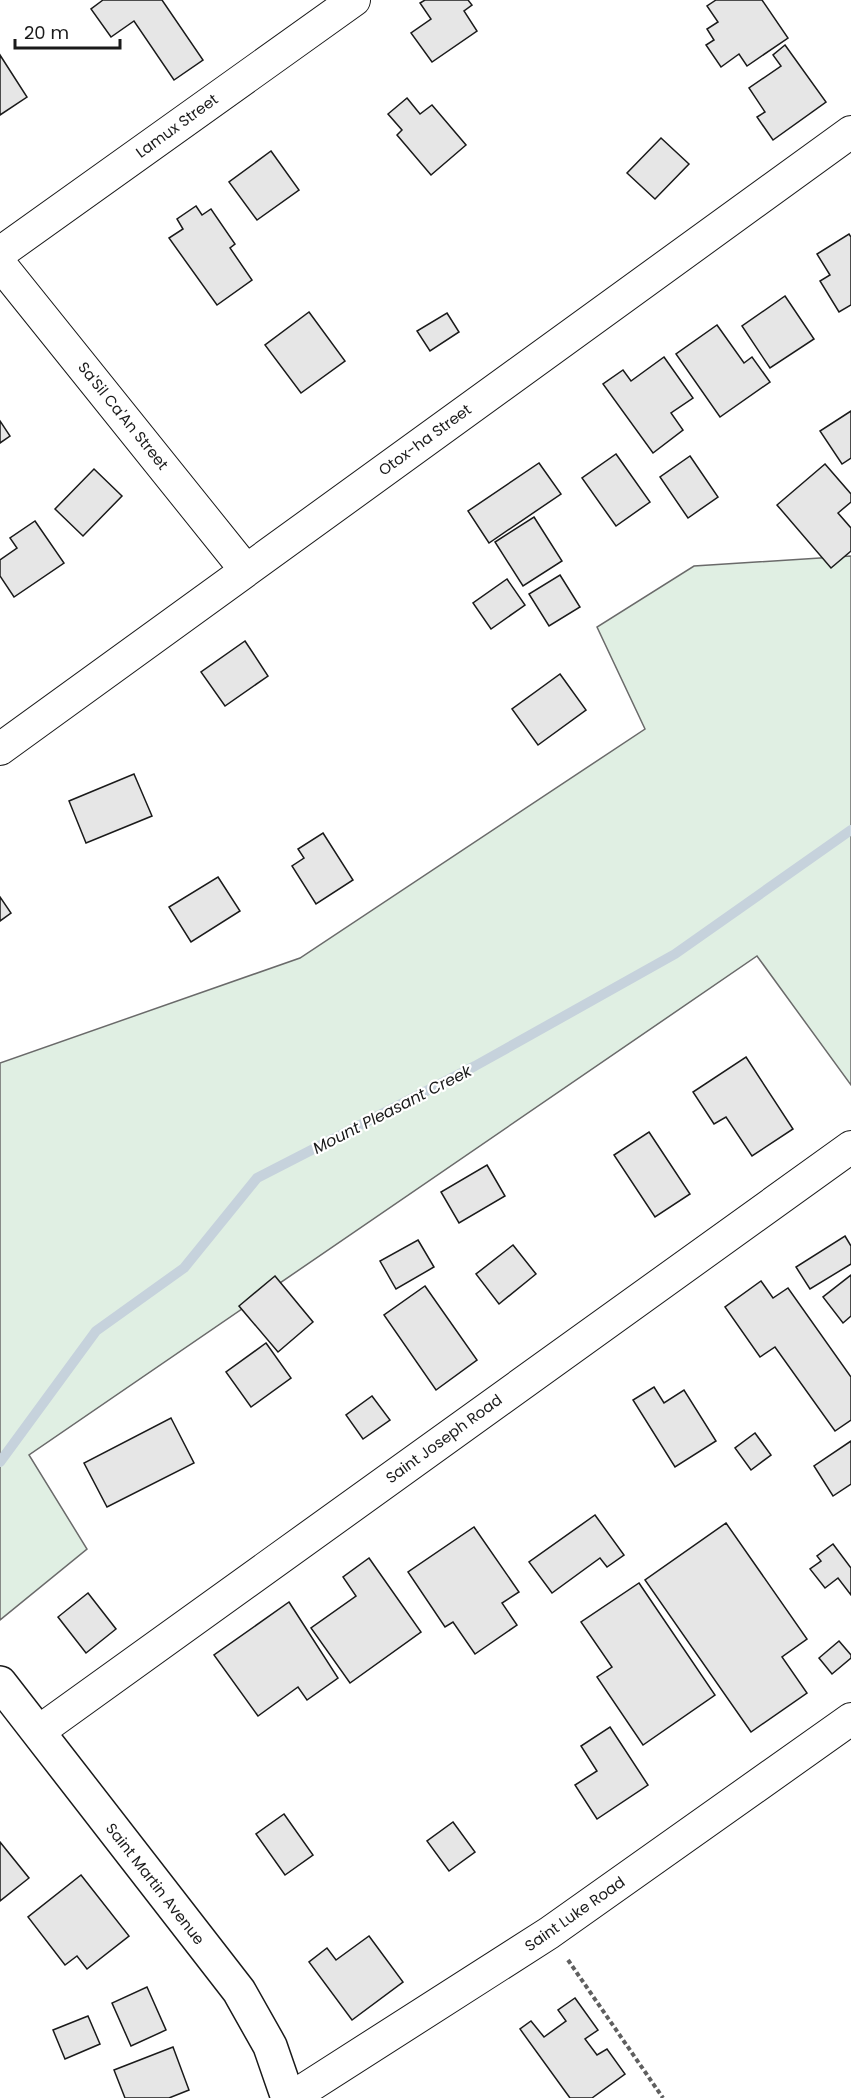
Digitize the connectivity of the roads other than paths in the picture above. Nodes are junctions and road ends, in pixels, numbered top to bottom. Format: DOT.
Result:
graph roads {
  1 [pos="354,0"];
  2 [pos="851,132"];
  3 [pos="0,253"];
  4 [pos="0,264"];
  5 [pos="245,569"];
  6 [pos="0,749"];
  7 [pos="851,1147"];
  8 [pos="0,1683"];
  9 [pos="851,1719"];
  10 [pos="38,1732"];
  11 [pos="289,2098"];
  1 -- 3 [label="street, Lamux Street"];
  2 -- 5 [label="street, Otox-ha Street"];
  4 -- 5 [label="street, Sa'Sil Ca'An Street"];
  5 -- 6 [label="street, Otox-ha Street"];
  7 -- 10 [label="street, Saint Joseph Road"];
  8 -- 10 [label="street, Saint Martin Avenue"];
  9 -- 11 [label="street, Saint Luke Road"];
  10 -- 11 [label="street, Saint Martin Avenue"];
}
